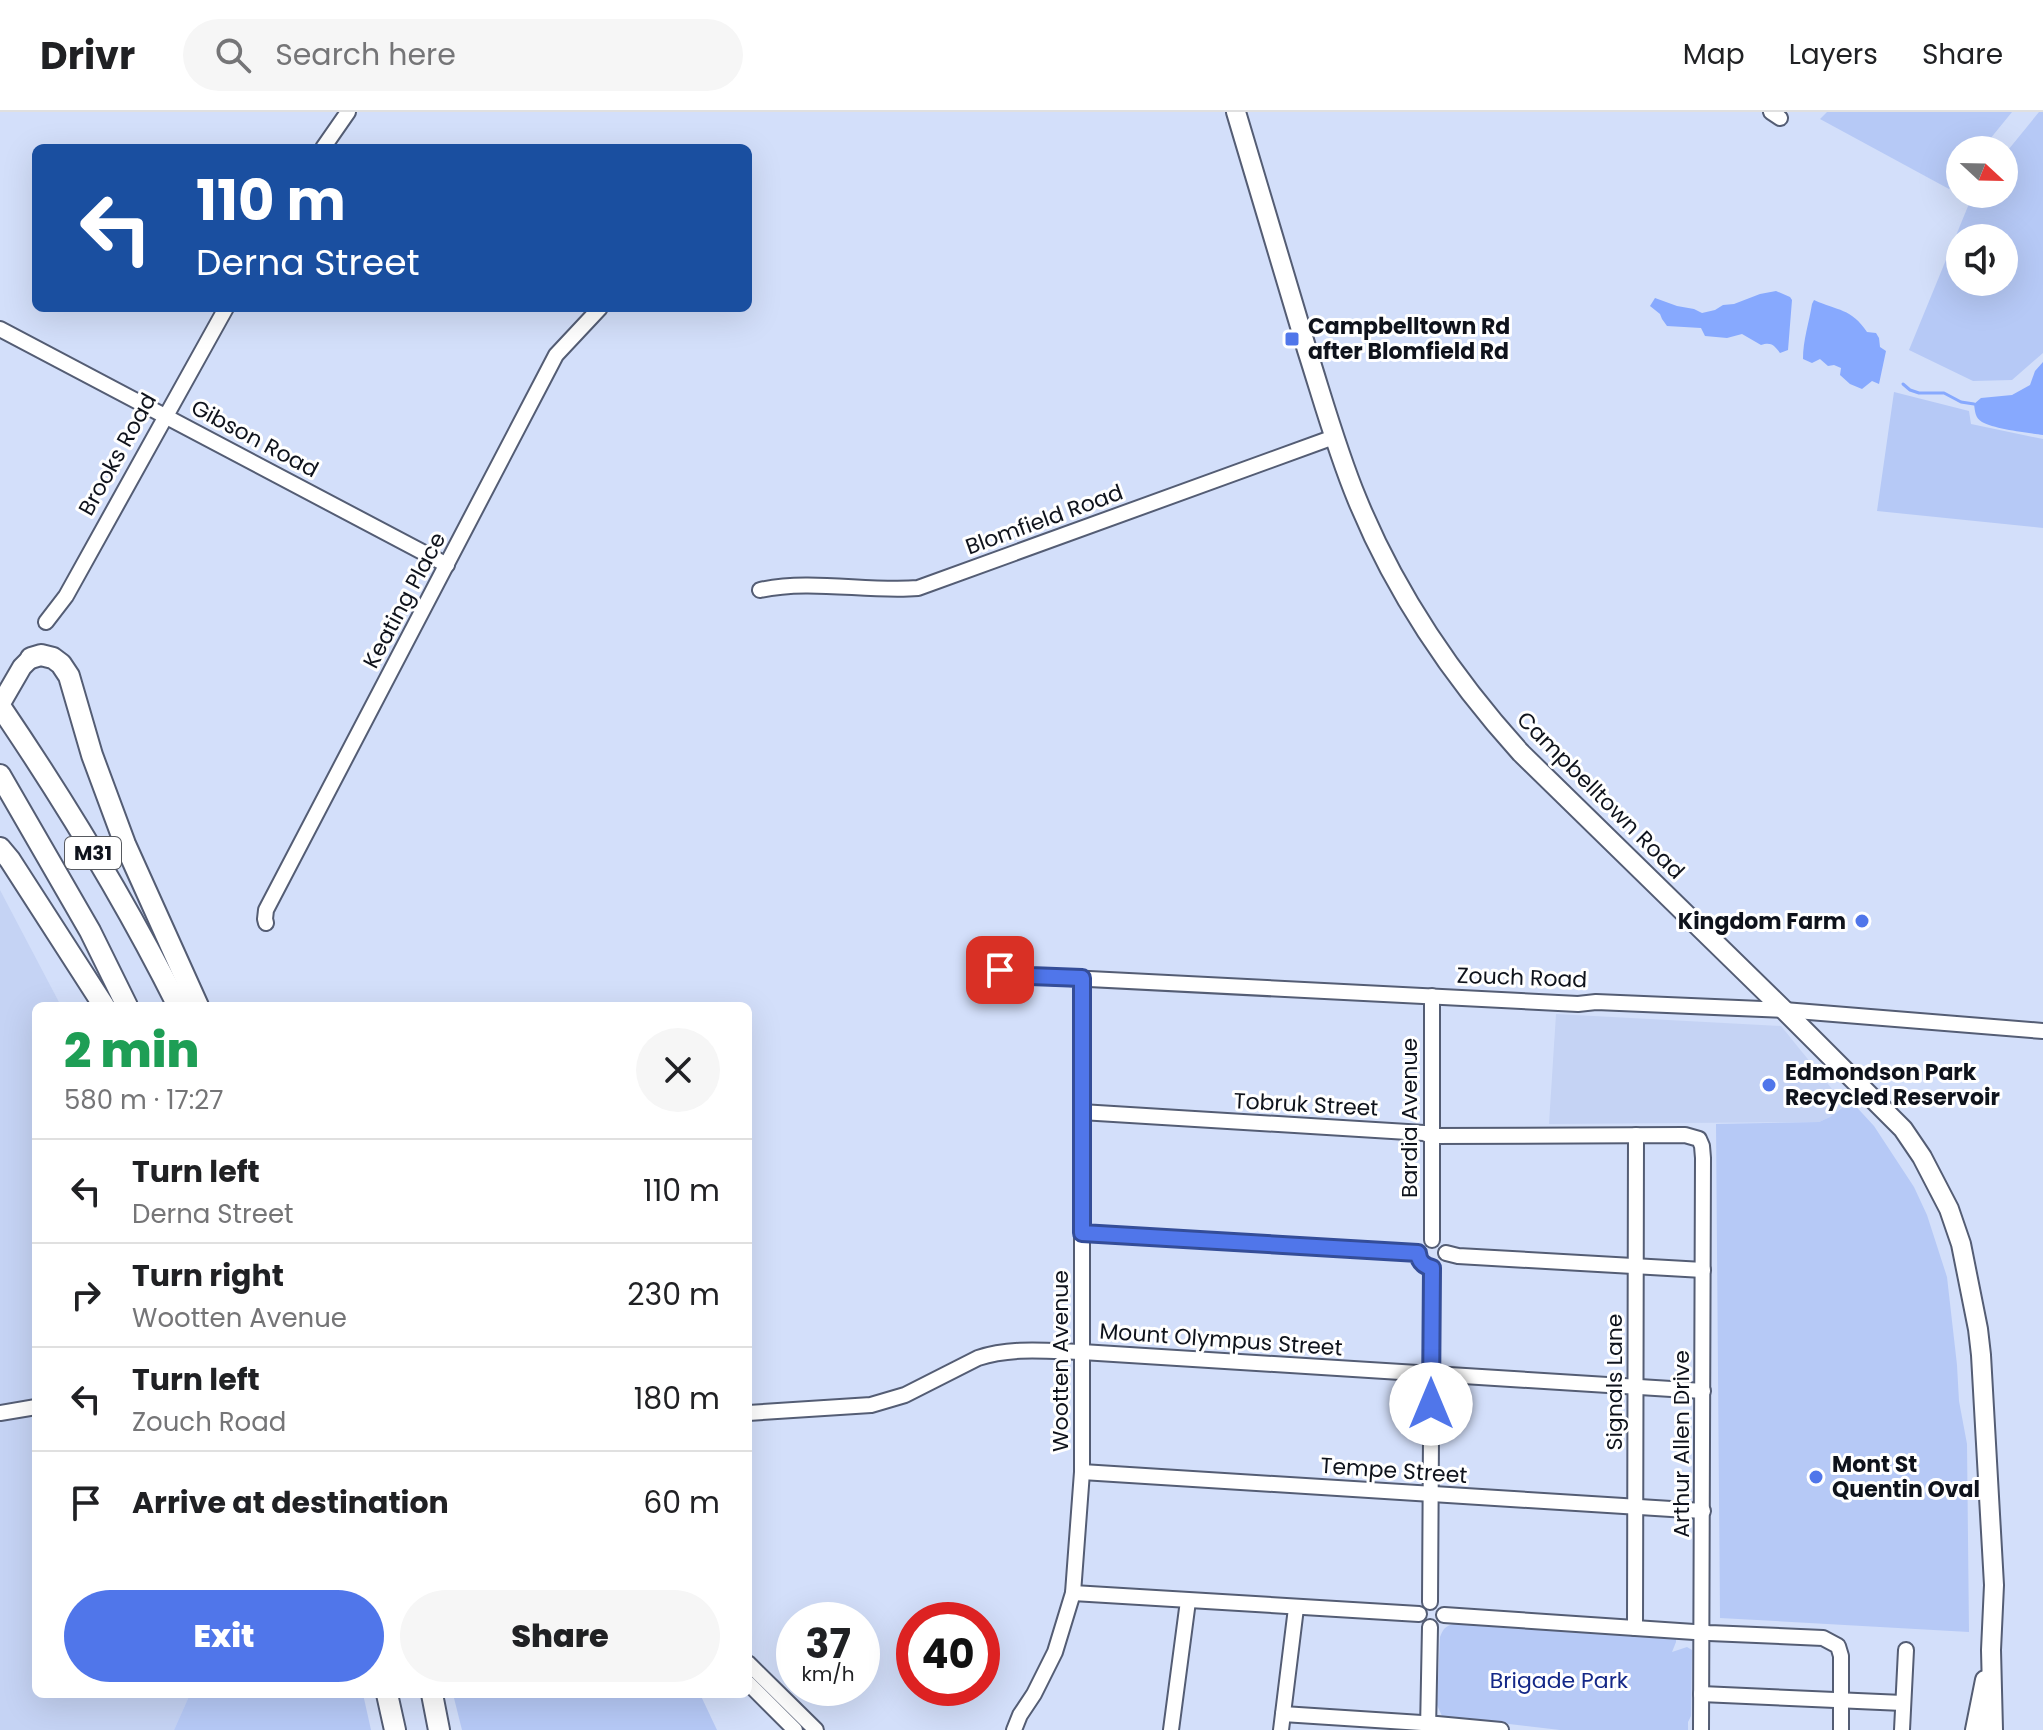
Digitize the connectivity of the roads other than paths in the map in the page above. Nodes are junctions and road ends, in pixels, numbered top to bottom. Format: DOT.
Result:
graph roads {
  1 [pos="348,112"];
  2 [pos="1236,112"];
  3 [pos="326,144"];
  4 [pos="224,312"];
  5 [pos="596,312"];
  6 [pos="0,329"];
  7 [pos="166,416"];
  8 [pos="1334,437"];
  9 [pos="447,565"];
  10 [pos="760,590"];
  11 [pos="46,622"];
  12 [pos="26,663"];
  13 [pos="0,706"];
  14 [pos="0,775"];
  15 [pos="0,848"];
  16 [pos="266,923"];
  17 [pos="1000,970"];
  18 [pos="1082,978"];
  19 [pos="1756,983"];
  20 [pos="1432,996"];
  21 [pos="101,1002"];
  22 [pos="125,1002"];
  23 [pos="176,1002"];
  24 [pos="196,1002"];
  25 [pos="1741,1009"];
  26 [pos="1784,1010"];
  27 [pos="2043,1031"];
  28 [pos="1081,1112"];
  29 [pos="1636,1135"];
  30 [pos="1431,1136"];
  31 [pos="1703,1158"];
  32 [pos="1082,1233"];
  33 [pos="1432,1240"];
  34 [pos="1418,1253"];
  35 [pos="1446,1253"];
  36 [pos="1636,1267"];
  37 [pos="1432,1268"];
  38 [pos="1703,1270"];
  39 [pos="1082,1352"];
  40 [pos="1431,1374"];
  41 [pos="1636,1387"];
  42 [pos="1703,1391"];
  43 [pos="32,1408"];
  44 [pos="0,1413"];
  45 [pos="752,1413"];
  46 [pos="1082,1472"];
  47 [pos="1431,1494"];
  48 [pos="1636,1507"];
  49 [pos="1703,1511"];
  50 [pos="1073,1593"];
  51 [pos="1188,1601"];
  52 [pos="1430,1602"];
  53 [pos="1296,1608"];
  54 [pos="1419,1614"];
  55 [pos="1444,1615"];
  56 [pos="1430,1627"];
  57 [pos="1635,1628"];
  58 [pos="1702,1632"];
  59 [pos="1906,1650"];
  60 [pos="1991,1650"];
  61 [pos="752,1667"];
  62 [pos="752,1687"];
  63 [pos="1701,1694"];
  64 [pos="388,1698"];
  65 [pos="433,1698"];
  66 [pos="1841,1701"];
  67 [pos="1903,1703"];
  68 [pos="1283,1714"];
  69 [pos="1428,1727"];
  70 [pos="395,1730"];
  71 [pos="439,1730"];
  72 [pos="795,1730"];
  73 [pos="816,1730"];
  74 [pos="1013,1730"];
  75 [pos="1171,1730"];
  76 [pos="1281,1730"];
  77 [pos="1501,1730"];
  78 [pos="1701,1730"];
  79 [pos="1841,1730"];
  80 [pos="1902,1730"];
  81 [pos="1975,1730"];
  82 [pos="1993,1730"];
  1 -- 3 [label="street"];
  2 -- 8 [label="main road, Campbelltown Road"];
  4 -- 7 [label="street, Brooks Road"];
  5 -- 9 [label="street, Keating Place"];
  6 -- 7 [label="street, Gibson Road"];
  7 -- 9 [label="street, Gibson Road"];
  7 -- 11 [label="street, Brooks Road"];
  8 -- 10 [label="street, Blomfield Road"];
  8 -- 19 [label="main road, Campbelltown Road"];
  9 -- 16 [label="street, Keating Place"];
  12 -- 13 [label="main road"];
  12 -- 24 [label="highway"];
  13 -- 23 [label="highway, M31"];
  14 -- 22 [label="highway, M31"];
  15 -- 21 [label="highway"];
  17 -- 18 [label="street, Zouch Road"];
  18 -- 20 [label="street, Zouch Road"];
  18 -- 28 [label="street, Wootten Avenue"];
  19 -- 25 [label="street"];
  19 -- 26 [label="main road, Campbelltown Road"];
  20 -- 25 [label="street, Zouch Road"];
  20 -- 30 [label="street, Bardia Avenue"];
  25 -- 26 [label="street, Zouch Road"];
  26 -- 27 [label="street, Zouch Road"];
  26 -- 60 [label="main road, Campbelltown Road"];
  28 -- 30 [label="street, Tobruk Street"];
  28 -- 32 [label="street, Wootten Avenue"];
  29 -- 30 [label="street, Tobruk Street"];
  29 -- 31 [label="street, Tobruk Street"];
  29 -- 36 [label="street, Signals Lane"];
  30 -- 33 [label="street, Bardia Avenue"];
  31 -- 38 [label="street, Arthur Allen Drive"];
  32 -- 34 [label="street"];
  32 -- 39 [label="street, Wootten Avenue"];
  33 -- 34 [label="street"];
  33 -- 35 [label="street"];
  34 -- 37 [label="street"];
  35 -- 36 [label="street"];
  35 -- 37 [label="street"];
  36 -- 38 [label="street"];
  36 -- 41 [label="street, Signals Lane"];
  37 -- 40 [label="street"];
  38 -- 42 [label="street, Arthur Allen Drive"];
  39 -- 40 [label="street, Mount Olympus Street"];
  39 -- 45 [label="street, Mount Olympus Street"];
  39 -- 46 [label="street, Wootten Avenue"];
  40 -- 41 [label="street, Mount Olympus Street"];
  40 -- 47 [label="street"];
  41 -- 42 [label="street, Mount Olympus Street"];
  41 -- 48 [label="street, Signals Lane"];
  42 -- 49 [label="street, Arthur Allen Drive"];
  43 -- 44 [label="street"];
  46 -- 47 [label="street, Tempe Street"];
  46 -- 50 [label="street, Wootten Avenue"];
  47 -- 48 [label="street, Tempe Street"];
  47 -- 52 [label="street"];
  48 -- 49 [label="street, Tempe Street"];
  48 -- 57 [label="street, Signals Lane"];
  49 -- 58 [label="street, Arthur Allen Drive"];
  50 -- 51 [label="street"];
  50 -- 74 [label="street, Wootten Avenue"];
  51 -- 53 [label="street"];
  51 -- 75 [label="street"];
  52 -- 54 [label="street"];
  52 -- 55 [label="street"];
  53 -- 54 [label="street"];
  53 -- 68 [label="street"];
  54 -- 56 [label="street"];
  55 -- 56 [label="street"];
  55 -- 57 [label="street"];
  56 -- 69 [label="street"];
  57 -- 58 [label="street"];
  58 -- 63 [label="street, Arthur Allen Drive"];
  58 -- 66 [label="street"];
  59 -- 67 [label="street"];
  60 -- 81 [label="main road, Campbelltown Road"];
  60 -- 82 [label="main road, Campbelltown Road"];
  61 -- 73 [label="street"];
  62 -- 72 [label="street"];
  63 -- 66 [label="street"];
  63 -- 78 [label="street, Arthur Allen Drive"];
  64 -- 70 [label="highway"];
  65 -- 71 [label="highway"];
  66 -- 67 [label="street"];
  66 -- 79 [label="street"];
  67 -- 80 [label="street"];
  68 -- 69 [label="street"];
  68 -- 76 [label="street"];
  69 -- 77 [label="street"];
}
